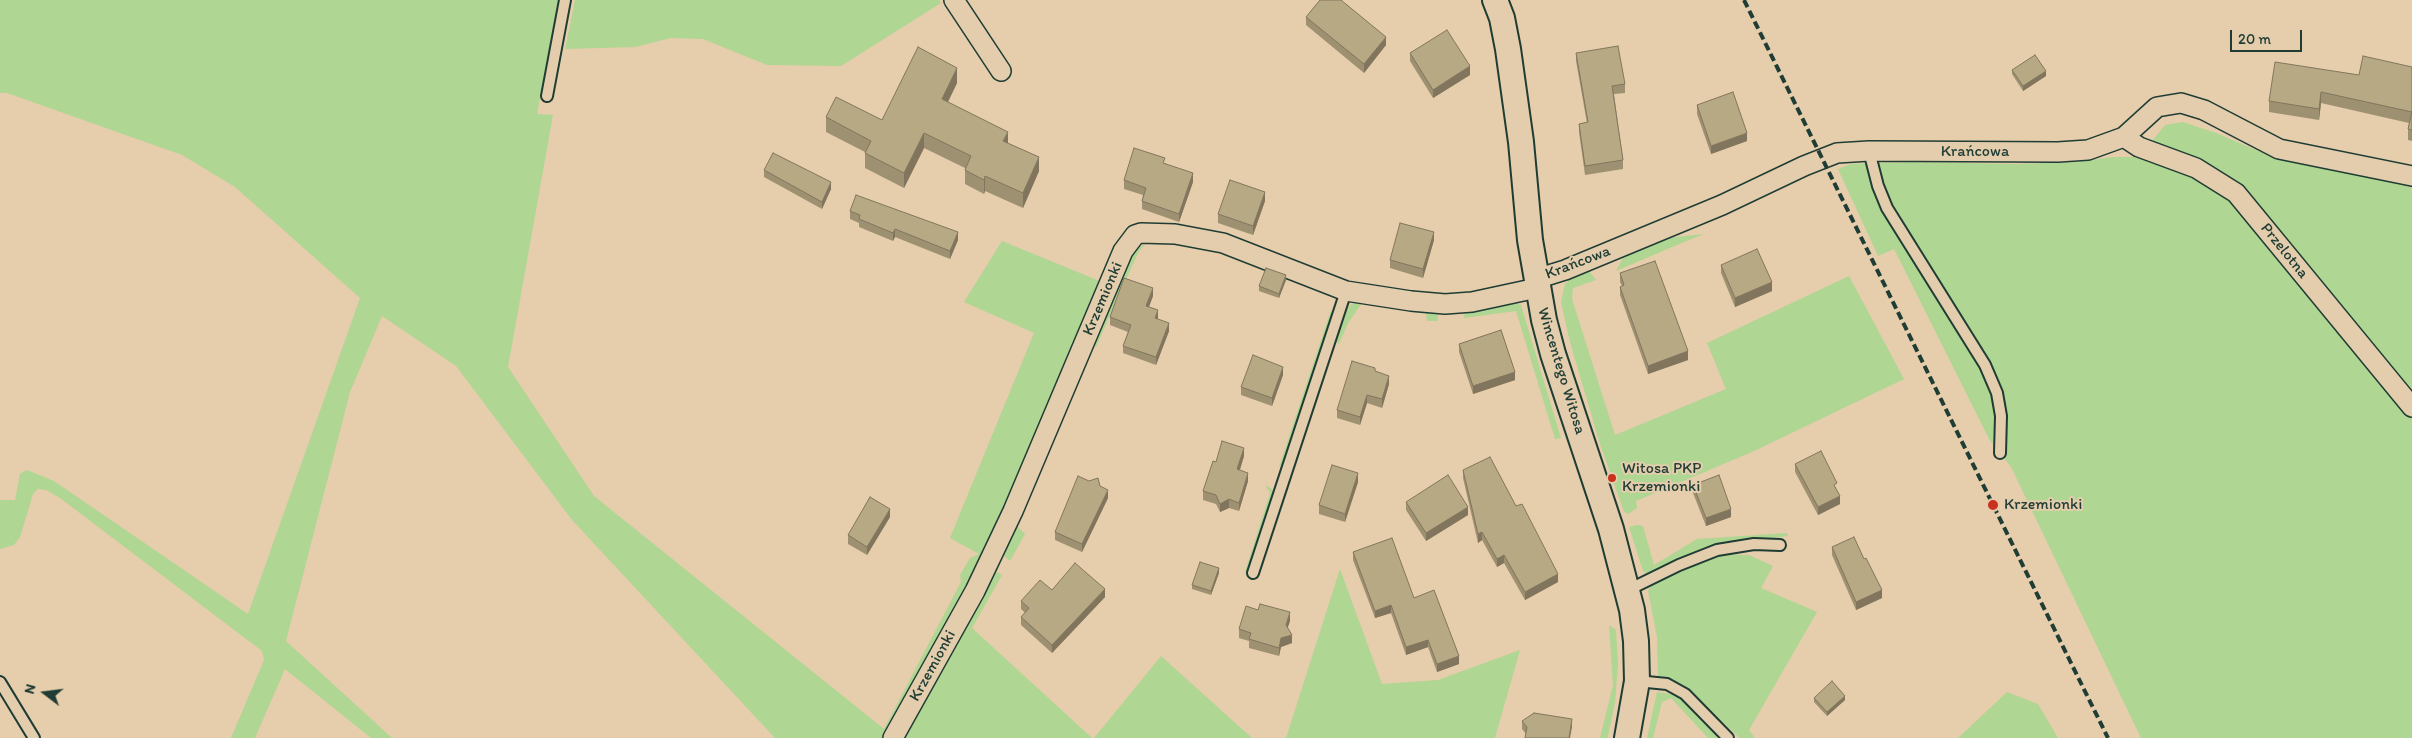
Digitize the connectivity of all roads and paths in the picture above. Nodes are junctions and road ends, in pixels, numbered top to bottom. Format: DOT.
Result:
graph roads {
  1 [pos="566,0"];
  2 [pos="954,0"];
  3 [pos="1494,0"];
  4 [pos="1001,71"];
  5 [pos="547,96"];
  6 [pos="2124,137"];
  7 [pos="1869,151"];
  8 [pos="2412,176"];
  9 [pos="1537,284"];
  10 [pos="1346,291"];
  11 [pos="2412,407"];
  12 [pos="2000,454"];
  13 [pos="1780,545"];
  14 [pos="1253,573"];
  15 [pos="1628,590"];
  16 [pos="1637,681"];
  17 [pos="0,682"];
  18 [pos="34,738"];
  19 [pos="893,738"];
  20 [pos="1627,738"];
  21 [pos="1728,738"];
  1 -- 5 [label="lane"];
  2 -- 4 [label="street"];
  3 -- 9 [label="street, Wincentego Witosa"];
  6 -- 7 [label="street, Krańcowa"];
  6 -- 8 [label="street, Krańcowa"];
  6 -- 11 [label="street, Przelotna"];
  7 -- 9 [label="street, Krańcowa"];
  7 -- 12 [label="lane"];
  9 -- 10 [label="street, Krzemionki"];
  9 -- 15 [label="street, Wincentego Witosa"];
  10 -- 14 [label="lane"];
  10 -- 19 [label="street, Krzemionki"];
  13 -- 15 [label="lane"];
  15 -- 16 [label="street, Wincentego Witosa"];
  16 -- 20 [label="street, Wincentego Witosa"];
  16 -- 21 [label="lane"];
  17 -- 18 [label="lane"];
}
